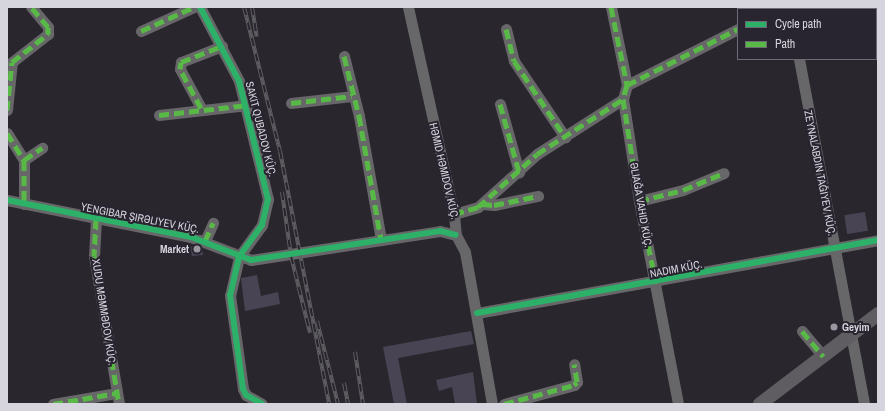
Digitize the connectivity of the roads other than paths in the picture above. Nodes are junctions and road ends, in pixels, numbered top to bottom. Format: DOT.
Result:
graph roads {
  1 [pos="31,7"];
  2 [pos="194,7"];
  3 [pos="200,7"];
  4 [pos="408,7"];
  5 [pos="611,7"];
  6 [pos="506,30"];
  7 [pos="737,30"];
  8 [pos="141,31"];
  9 [pos="222,46"];
  10 [pos="344,56"];
  11 [pos="799,60"];
  12 [pos="627,85"];
  13 [pos="352,96"];
  14 [pos="623,99"];
  15 [pos="291,103"];
  16 [pos="500,104"];
  17 [pos="247,105"];
  18 [pos="202,108"];
  19 [pos="7,110"];
  20 [pos="159,115"];
  21 [pos="7,133"];
  22 [pos="565,137"];
  23 [pos="42,148"];
  24 [pos="24,160"];
  25 [pos="519,172"];
  26 [pos="724,173"];
  27 [pos="538,196"];
  28 [pos="7,200"];
  29 [pos="639,201"];
  30 [pos="24,204"];
  31 [pos="482,204"];
  32 [pos="454,214"];
  33 [pos="96,219"];
  34 [pos="213,223"];
  35 [pos="456,235"];
  36 [pos="381,240"];
  37 [pos="878,240"];
  38 [pos="205,241"];
  39 [pos="835,249"];
  40 [pos="239,257"];
  41 [pos="656,283"];
  42 [pos="477,313"];
  43 [pos="878,314"];
  44 [pos="802,331"];
  45 [pos="850,335"];
  46 [pos="823,356"];
  47 [pos="574,364"];
  48 [pos="116,393"];
  49 [pos="53,404"];
  50 [pos="119,404"];
  51 [pos="262,404"];
  52 [pos="492,404"];
  53 [pos="504,404"];
  54 [pos="678,404"];
  55 [pos="760,404"];
  56 [pos="864,404"];
  1 -- 19 [label="street"];
  2 -- 8 [label="street"];
  3 -- 9 [label="street, SAKIT QUBADOV KÜÇ."];
  4 -- 32 [label="street, HƏMID HƏMIDOV KÜÇ."];
  5 -- 12 [label="street, ƏLIAĞA VAHID KÜÇ."];
  6 -- 22 [label="street"];
  7 -- 12 [label="street"];
  9 -- 17 [label="street, SAKIT QUBADOV KÜÇ."];
  9 -- 18 [label="street"];
  10 -- 13 [label="street"];
  11 -- 39 [label="street"];
  12 -- 14 [label="street, ƏLIAĞA VAHID KÜÇ."];
  13 -- 15 [label="street"];
  13 -- 36 [label="street"];
  14 -- 22 [label="street"];
  14 -- 29 [label="street, ƏLIAĞA VAHID KÜÇ."];
  16 -- 25 [label="street"];
  17 -- 18 [label="street"];
  17 -- 40 [label="street, SAKIT QUBADOV KÜÇ."];
  18 -- 20 [label="street"];
  21 -- 24 [label="street"];
  22 -- 25 [label="street"];
  23 -- 24 [label="street"];
  24 -- 30 [label="street"];
  25 -- 31 [label="street"];
  26 -- 29 [label="street"];
  27 -- 31 [label="street"];
  28 -- 30 [label="street, YENGIBAR ŞIRƏLIYEV KÜÇ."];
  29 -- 41 [label="street, ƏLIAĞA VAHID KÜÇ."];
  30 -- 33 [label="street, YENGIBAR ŞIRƏLIYEV KÜÇ."];
  31 -- 32 [label="street"];
  32 -- 35 [label="street, HƏMID HƏMIDOV KÜÇ."];
  33 -- 38 [label="street, YENGIBAR ŞIRƏLIYEV KÜÇ."];
  33 -- 48 [label="street, XUDU MƏMMƏDOV KÜÇ."];
  34 -- 38 [label="street"];
  35 -- 36 [label="street, YENGIBAR ŞIRƏLIYEV KÜÇ."];
  35 -- 42 [label="street, HƏMID HƏMIDOV KÜÇ."];
  36 -- 40 [label="street, YENGIBAR ŞIRƏLIYEV KÜÇ."];
  37 -- 39 [label="street, NADIM KÜÇ."];
  38 -- 40 [label="street, YENGIBAR ŞIRƏLIYEV KÜÇ."];
  39 -- 41 [label="street, NADIM KÜÇ."];
  39 -- 45 [label="street"];
  40 -- 51 [label="street"];
  41 -- 42 [label="street, NADIM KÜÇ."];
  41 -- 54 [label="street, ƏLIAĞA VAHID KÜÇ."];
  42 -- 52 [label="street, HƏMID HƏMIDOV KÜÇ."];
  43 -- 45 [label="main road"];
  44 -- 46 [label="street"];
  45 -- 46 [label="main road"];
  45 -- 56 [label="street"];
  46 -- 55 [label="main road"];
  47 -- 53 [label="street"];
  48 -- 49 [label="street"];
  48 -- 50 [label="street, XUDU MƏMMƏDOV KÜÇ."];
}
